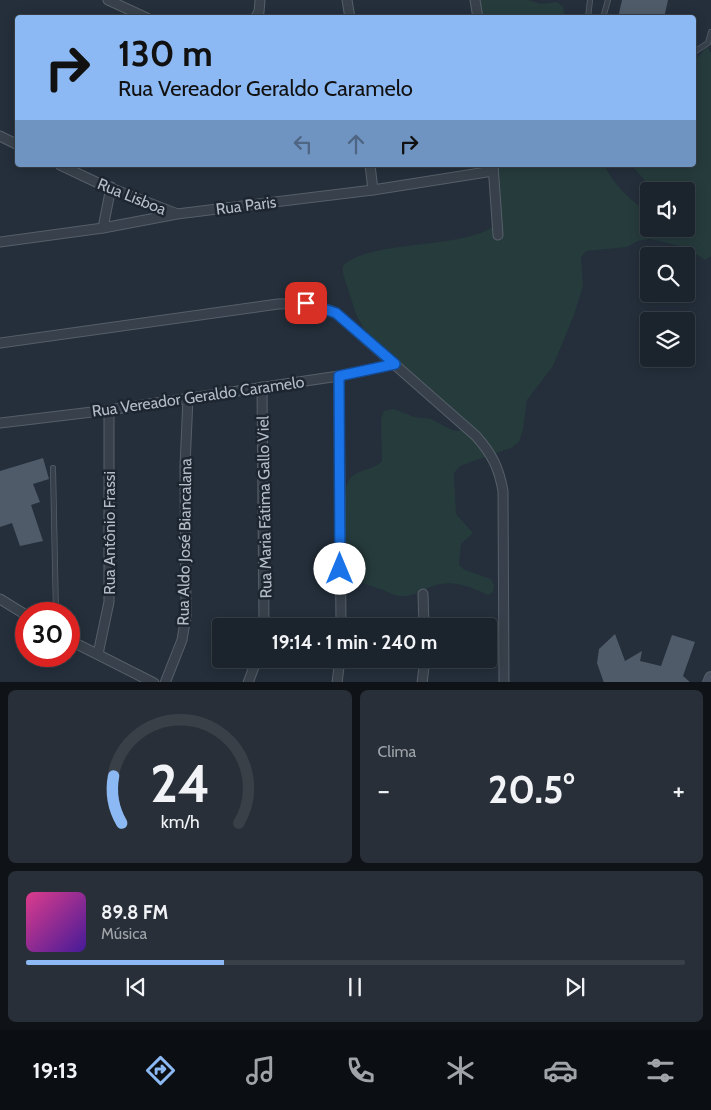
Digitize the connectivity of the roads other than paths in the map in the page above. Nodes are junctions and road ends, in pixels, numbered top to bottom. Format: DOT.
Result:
graph roads {
  1 [pos="108,0"];
  2 [pos="260,0"];
  3 [pos="347,0"];
  4 [pos="475,0"];
  5 [pos="590,0"];
  6 [pos="608,0"];
  7 [pos="140,15"];
  8 [pos="257,15"];
  9 [pos="350,15"];
  10 [pos="478,15"];
  11 [pos="588,15"];
  12 [pos="604,15"];
  13 [pos="711,32"];
  14 [pos="696,51"];
  15 [pos="0,136"];
  16 [pos="15,144"];
  17 [pos="65,167"];
  18 [pos="370,167"];
  19 [pos="493,168"];
  20 [pos="111,187"];
  21 [pos="373,190"];
  22 [pos="177,214"];
  23 [pos="103,228"];
  24 [pos="498,235"];
  25 [pos="0,242"];
  26 [pos="0,343"];
  27 [pos="395,364"];
  28 [pos="339,376"];
  29 [pos="262,387"];
  30 [pos="188,398"];
  31 [pos="109,410"];
  32 [pos="0,423"];
  33 [pos="53,468"];
  34 [pos="423,594"];
  35 [pos="0,599"];
  36 [pos="56,602"];
  37 [pos="15,608"];
  38 [pos="264,618"];
  39 [pos="341,618"];
  40 [pos="424,618"];
  41 [pos="80,645"];
  42 [pos="98,654"];
  43 [pos="253,668"];
  44 [pos="339,668"];
  45 [pos="424,668"];
  46 [pos="711,678"];
  47 [pos="137,679"];
  48 [pos="154,682"];
  49 [pos="165,682"];
  50 [pos="248,682"];
  51 [pos="337,682"];
  52 [pos="422,682"];
  53 [pos="504,682"];
  54 [pos="709,682"];
  1 -- 7 [label="street"];
  2 -- 8 [label="street"];
  3 -- 9 [label="street"];
  4 -- 10 [label="street"];
  5 -- 11 [label="lane"];
  6 -- 12 [label="lane"];
  13 -- 14 [label="lane"];
  15 -- 16 [label="street"];
  17 -- 20 [label="street, Rua Lisboa"];
  18 -- 21 [label="street"];
  19 -- 21 [label="street, Rua Paris"];
  19 -- 24 [label="street"];
  20 -- 22 [label="street, Rua Lisboa"];
  20 -- 23 [label="street"];
  21 -- 22 [label="street, Rua Paris"];
  22 -- 23 [label="street, Rua Paris"];
  23 -- 25 [label="street, Rua Paris"];
  26 -- 27 [label="street"];
  27 -- 28 [label="street, Rua Vereador Geraldo Caramelo"];
  27 -- 53 [label="street"];
  28 -- 29 [label="street, Rua Vereador Geraldo Caramelo"];
  28 -- 39 [label="street"];
  29 -- 30 [label="street, Rua Vereador Geraldo Caramelo"];
  29 -- 38 [label="street, Rua Maria Fátima Gallo Viel"];
  30 -- 31 [label="street, Rua Vereador Geraldo Caramelo"];
  30 -- 49 [label="street, Rua Aldo José Biancalana"];
  31 -- 32 [label="street, Rua Vereador Geraldo Caramelo"];
  31 -- 42 [label="street, Rua Antônio Frassi"];
  33 -- 36 [label="lane"];
  34 -- 40 [label="street"];
  35 -- 37 [label="street"];
  41 -- 42 [label="street"];
  42 -- 47 [label="street"];
  43 -- 50 [label="street"];
  44 -- 51 [label="street"];
  45 -- 52 [label="street"];
  46 -- 54 [label="main road"];
  47 -- 48 [label="street"];
}
